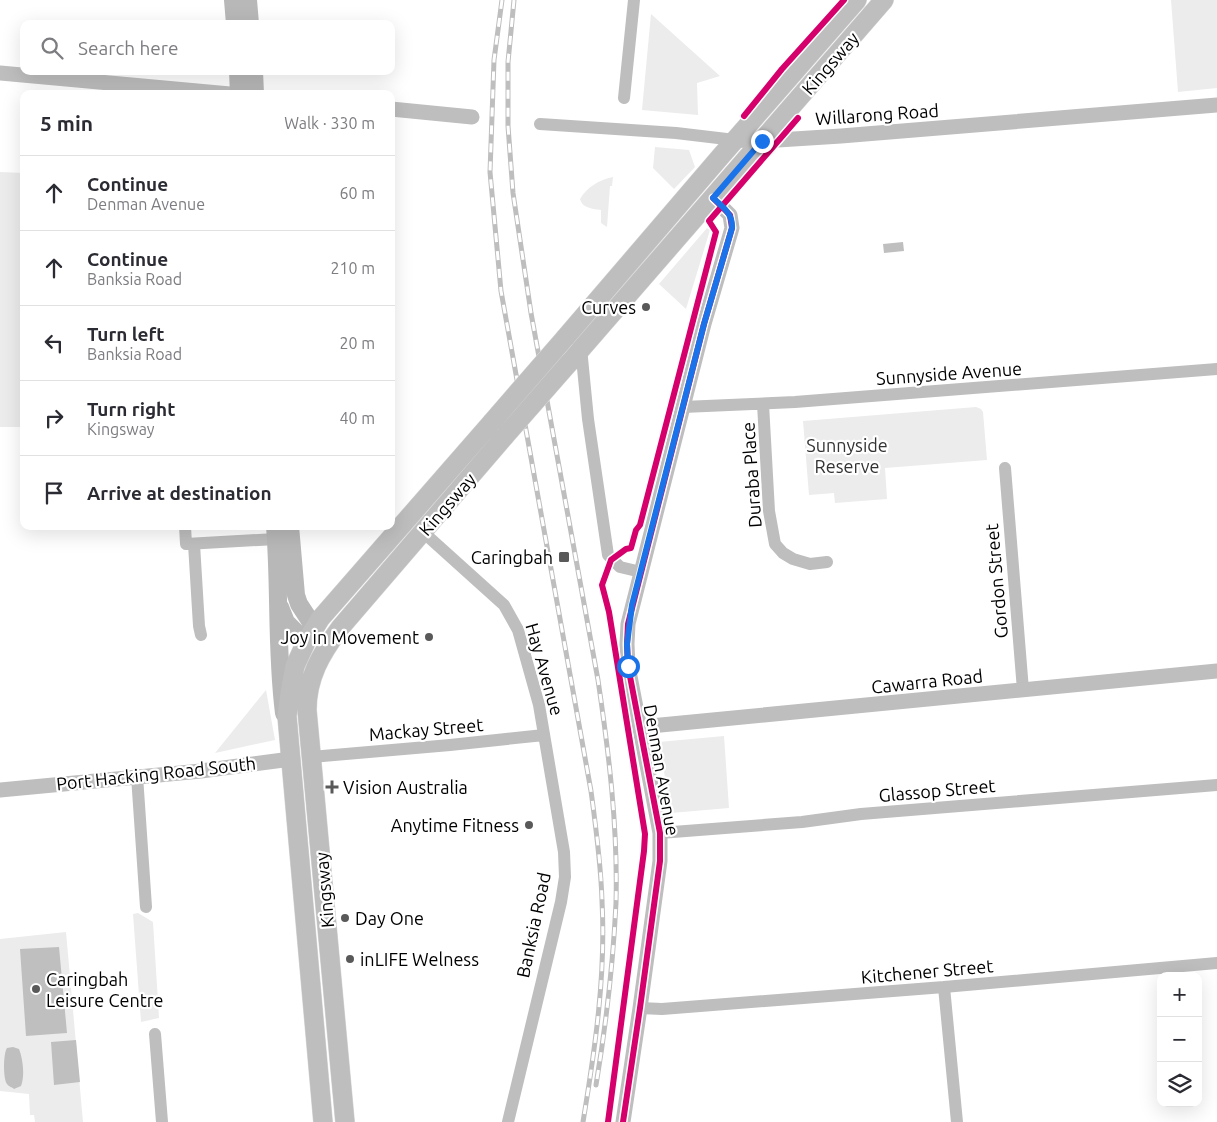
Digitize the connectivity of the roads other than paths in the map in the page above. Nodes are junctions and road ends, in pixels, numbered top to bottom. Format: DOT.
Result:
graph roads {
  1 [pos="233,0"];
  2 [pos="248,0"];
  3 [pos="634,0"];
  4 [pos="857,0"];
  5 [pos="884,0"];
  6 [pos="235,20"];
  7 [pos="250,20"];
  8 [pos="0,73"];
  9 [pos="20,75"];
  10 [pos="22,75"];
  11 [pos="238,75"];
  12 [pos="254,75"];
  13 [pos="186,90"];
  14 [pos="239,90"];
  15 [pos="255,90"];
  16 [pos="624,98"];
  17 [pos="1217,105"];
  18 [pos="395,109"];
  19 [pos="472,117"];
  20 [pos="540,124"];
  21 [pos="735,140"];
  22 [pos="762,141"];
  23 [pos="713,198"];
  24 [pos="582,348"];
  25 [pos="1217,368"];
  26 [pos="763,404"];
  27 [pos="683,407"];
  28 [pos="1005,468"];
  29 [pos="407,519"];
  30 [pos="185,530"];
  31 [pos="283,532"];
  32 [pos="423,532"];
  33 [pos="194,544"];
  34 [pos="826,562"];
  35 [pos="641,572"];
  36 [pos="279,605"];
  37 [pos="201,634"];
  38 [pos="310,634"];
  39 [pos="323,652"];
  40 [pos="1217,671"];
  41 [pos="1023,690"];
  42 [pos="640,727"];
  43 [pos="544,735"];
  44 [pos="290,755"];
  45 [pos="311,757"];
  46 [pos="137,776"];
  47 [pos="1217,785"];
  48 [pos="0,790"];
  49 [pos="660,833"];
  50 [pos="146,907"];
  51 [pos="1217,963"];
  52 [pos="944,987"];
  53 [pos="640,1008"];
  54 [pos="155,1034"];
  55 [pos="162,1122"];
  56 [pos="323,1122"];
  57 [pos="344,1122"];
  58 [pos="508,1122"];
  59 [pos="623,1122"];
  60 [pos="957,1122"];
  1 -- 6 [label="main road"];
  2 -- 7 [label="main road"];
  3 -- 16 [label="street"];
  4 -- 21 [label="main road, Kingsway"];
  5 -- 22 [label="main road, Kingsway"];
  8 -- 9 [label="street"];
  10 -- 13 [label="street"];
  11 -- 14 [label="main road"];
  12 -- 15 [label="main road"];
  17 -- 22 [label="street, Willarong Road"];
  18 -- 19 [label="street"];
  20 -- 21 [label="street, Willarong Road"];
  21 -- 22 [label="street, Willarong Road"];
  21 -- 29 [label="main road, Kingsway, bridge"];
  22 -- 23 [label="main road, Kingsway"];
  23 -- 24 [label="main road, Kingsway"];
  23 -- 27 [label="street"];
  24 -- 32 [label="main road, Kingsway, bridge"];
  24 -- 35 [label="street"];
  25 -- 26 [label="street, Sunnyside Avenue"];
  26 -- 27 [label="street, Sunnyside Avenue"];
  26 -- 34 [label="street, Duraba Place"];
  27 -- 35 [label="street"];
  28 -- 41 [label="street, Gordon Street"];
  29 -- 32 [label="main road"];
  29 -- 38 [label="main road, Kingsway"];
  30 -- 33 [label="street"];
  31 -- 33 [label="street"];
  31 -- 36 [label="main road"];
  31 -- 38 [label="main road"];
  32 -- 39 [label="main road, Kingsway"];
  32 -- 43 [label="street, Hay Avenue"];
  33 -- 37 [label="street"];
  35 -- 42 [label="street, Denman Avenue"];
  36 -- 38 [label="main road"];
  36 -- 44 [label="main road"];
  38 -- 39 [label="main road"];
  38 -- 44 [label="main road, Kingsway"];
  39 -- 45 [label="main road, Kingsway"];
  40 -- 41 [label="street, Cawarra Road"];
  41 -- 42 [label="street, Cawarra Road"];
  42 -- 49 [label="street, Denman Avenue"];
  43 -- 45 [label="street, Mackay Street"];
  43 -- 58 [label="street, Banksia Road"];
  44 -- 45 [label="main road, Port Hacking Road South"];
  44 -- 46 [label="street, Port Hacking Road South"];
  44 -- 56 [label="main road, Kingsway"];
  45 -- 57 [label="main road, Kingsway"];
  46 -- 48 [label="street, Port Hacking Road South"];
  46 -- 50 [label="street"];
  47 -- 49 [label="street, Glassop Street"];
  49 -- 53 [label="street, Denman Avenue"];
  51 -- 52 [label="street, Kitchener Street"];
  52 -- 53 [label="street, Kitchener Street"];
  52 -- 60 [label="street"];
  53 -- 59 [label="street, Denman Avenue"];
  54 -- 55 [label="street"];
}
